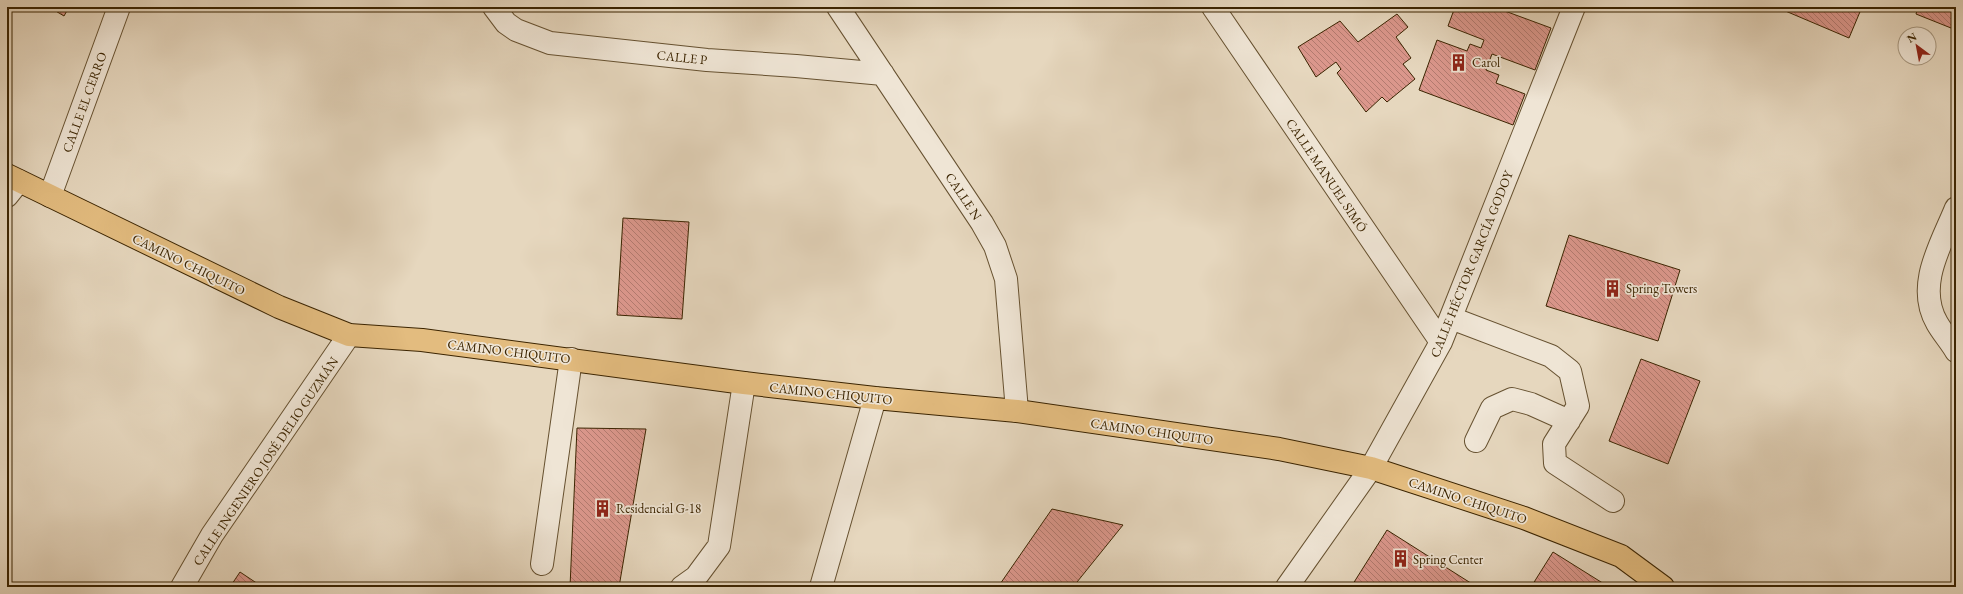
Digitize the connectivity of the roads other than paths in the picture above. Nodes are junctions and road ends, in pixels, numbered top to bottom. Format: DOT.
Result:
graph roads {
  1 [pos="119,7"];
  2 [pos="494,7"];
  3 [pos="838,7"];
  4 [pos="1212,7"];
  5 [pos="1574,7"];
  6 [pos="883,74"];
  7 [pos="11,184"];
  8 [pos="50,196"];
  9 [pos="1956,208"];
  10 [pos="1451,318"];
  11 [pos="348,335"];
  12 [pos="1441,342"];
  13 [pos="1956,351"];
  14 [pos="571,359"];
  15 [pos="744,383"];
  16 [pos="875,398"];
  17 [pos="1017,411"];
  18 [pos="1569,422"];
  19 [pos="1476,440"];
  20 [pos="1371,468"];
  21 [pos="1613,501"];
  22 [pos="542,564"];
  23 [pos="182,587"];
  24 [pos="682,587"];
  25 [pos="821,587"];
  26 [pos="1287,587"];
  27 [pos="1663,587"];
  1 -- 8 [label="street, CALLE EL CERRO"];
  2 -- 6 [label="street, CALLE P"];
  3 -- 6 [label="street, CALLE N"];
  4 -- 12 [label="street, CALLE MANUEL SIMÓ"];
  5 -- 10 [label="street, CALLE HÉCTOR GARCÍA GODOY"];
  6 -- 17 [label="street, CALLE N"];
  7 -- 8 [label="main road, CAMINO CHIQUITO"];
  8 -- 11 [label="main road, CAMINO CHIQUITO"];
  9 -- 13 [label="street"];
  10 -- 12 [label="street, CALLE HÉCTOR GARCÍA GODOY"];
  10 -- 18 [label="street"];
  11 -- 14 [label="main road, CAMINO CHIQUITO"];
  11 -- 23 [label="street, CALLE INGENIERO JOSÉ DELIO GUZMÁN"];
  12 -- 20 [label="street, CALLE HÉCTOR GARCÍA GODOY"];
  14 -- 15 [label="main road, CAMINO CHIQUITO"];
  14 -- 22 [label="street"];
  15 -- 16 [label="main road, CAMINO CHIQUITO"];
  15 -- 24 [label="street"];
  16 -- 17 [label="main road, CAMINO CHIQUITO"];
  16 -- 25 [label="street"];
  17 -- 20 [label="main road, CAMINO CHIQUITO"];
  18 -- 19 [label="street"];
  18 -- 21 [label="street"];
  20 -- 26 [label="street, CALLE HÉCTOR GARCÍA GODOY"];
  20 -- 27 [label="main road, CAMINO CHIQUITO"];
}
